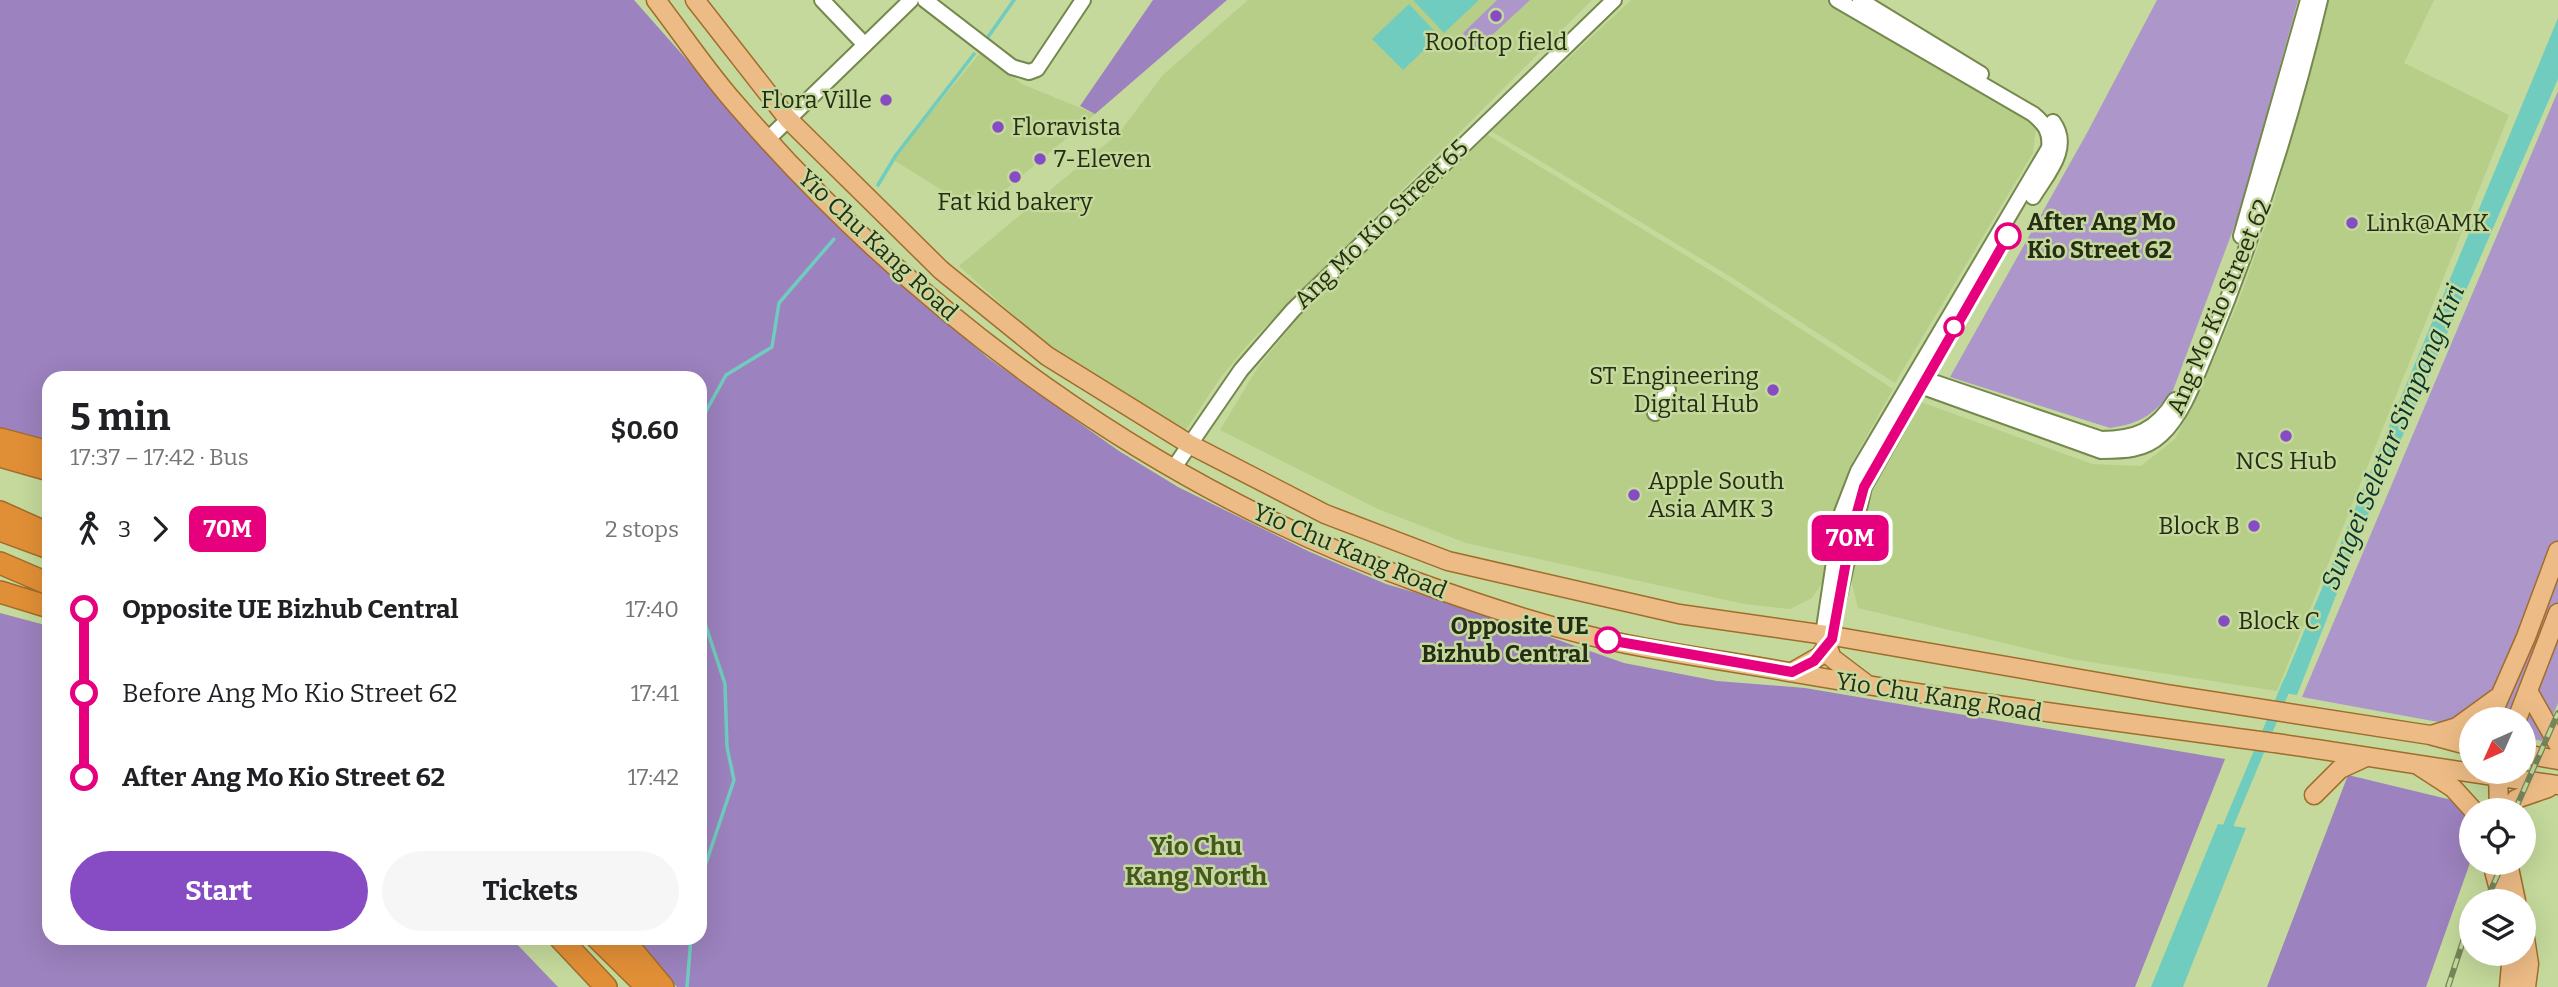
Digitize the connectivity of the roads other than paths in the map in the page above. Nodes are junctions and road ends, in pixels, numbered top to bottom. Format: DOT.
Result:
graph roads {
  1 [pos="656,0"];
  2 [pos="695,0"];
  3 [pos="822,0"];
  4 [pos="911,0"];
  5 [pos="925,0"];
  6 [pos="1083,0"];
  7 [pos="1614,0"];
  8 [pos="1837,0"];
  9 [pos="1860,0"];
  10 [pos="2308,0"];
  11 [pos="2320,0"];
  12 [pos="865,45"];
  13 [pos="788,119"];
  14 [pos="768,139"];
  15 [pos="1917,381"];
  16 [pos="1668,390"];
  17 [pos="1655,412"];
  18 [pos="0,439"];
  19 [pos="1189,444"];
  20 [pos="42,450"];
  21 [pos="0,456"];
  22 [pos="42,468"];
  23 [pos="1173,469"];
  24 [pos="0,512"];
  25 [pos="0,530"];
  26 [pos="42,531"];
  27 [pos="42,545"];
  28 [pos="2558,551"];
  29 [pos="0,563"];
  30 [pos="42,581"];
  31 [pos="0,592"];
  32 [pos="42,605"];
  33 [pos="2558,612"];
  34 [pos="1827,640"];
  35 [pos="1792,672"];
  36 [pos="1871,687"];
  37 [pos="2528,691"];
  38 [pos="2500,696"];
  39 [pos="2495,707"];
  40 [pos="2522,707"];
  41 [pos="2430,735"];
  42 [pos="2459,743"];
  43 [pos="2558,744"];
  44 [pos="2536,756"];
  45 [pos="2366,757"];
  46 [pos="2558,760"];
  47 [pos="2413,763"];
  48 [pos="2459,766"];
  49 [pos="2536,781"];
  50 [pos="2558,785"];
  51 [pos="2314,795"];
  52 [pos="2463,798"];
  53 [pos="2519,798"];
  54 [pos="567,945"];
  55 [pos="604,945"];
  56 [pos="628,945"];
  57 [pos="2511,966"];
  58 [pos="2529,966"];
  59 [pos="606,987"];
  60 [pos="647,987"];
  61 [pos="663,987"];
  62 [pos="2509,987"];
  63 [pos="2526,987"];
  1 -- 14 [label="main road, Yio Chu Kang Road"];
  2 -- 13 [label="main road, Yio Chu Kang Road"];
  3 -- 12 [label="street"];
  4 -- 12 [label="street"];
  5 -- 6 [label="street"];
  7 -- 19 [label="street, Ang Mo Kio Street 65"];
  8 -- 15 [label="street"];
  9 -- 15 [label="street"];
  10 -- 15 [label="street, Ang Mo Kio Street 62"];
  11 -- 15 [label="street, Ang Mo Kio Street 62"];
  12 -- 13 [label="street"];
  13 -- 14 [label="street"];
  13 -- 19 [label="main road, Yio Chu Kang Road"];
  14 -- 23 [label="main road, Yio Chu Kang Road"];
  15 -- 34 [label="street"];
  16 -- 17 [label="street"];
  18 -- 20 [label="highway"];
  19 -- 23 [label="street, Ang Mo Kio Street 65"];
  19 -- 34 [label="main road, Yio Chu Kang Road"];
  21 -- 22 [label="highway"];
  23 -- 35 [label="main road, Yio Chu Kang Road"];
  24 -- 26 [label="highway"];
  25 -- 27 [label="highway"];
  28 -- 38 [label="main road"];
  29 -- 30 [label="highway"];
  31 -- 32 [label="highway"];
  33 -- 37 [label="main road"];
  34 -- 35 [label="main road"];
  34 -- 36 [label="main road"];
  34 -- 41 [label="main road, Yio Chu Kang Road"];
  35 -- 36 [label="main road, Yio Chu Kang Road"];
  36 -- 45 [label="main road, Yio Chu Kang Road"];
  37 -- 40 [label="main road"];
  37 -- 43 [label="main road"];
  38 -- 39 [label="main road"];
  38 -- 41 [label="main road"];
  41 -- 42 [label="main road, Yio Chu Kang Road"];
  44 -- 46 [label="main road"];
  45 -- 47 [label="main road, Yio Chu Kang Road"];
  45 -- 51 [label="main road"];
  47 -- 48 [label="main road, Yio Chu Kang Road"];
  47 -- 52 [label="main road"];
  49 -- 50 [label="main road, Yio Chu Kang Road"];
  50 -- 53 [label="main road"];
  54 -- 59 [label="highway"];
  55 -- 60 [label="highway"];
  56 -- 61 [label="highway"];
  57 -- 62 [label="main road"];
  58 -- 63 [label="main road"];
}
